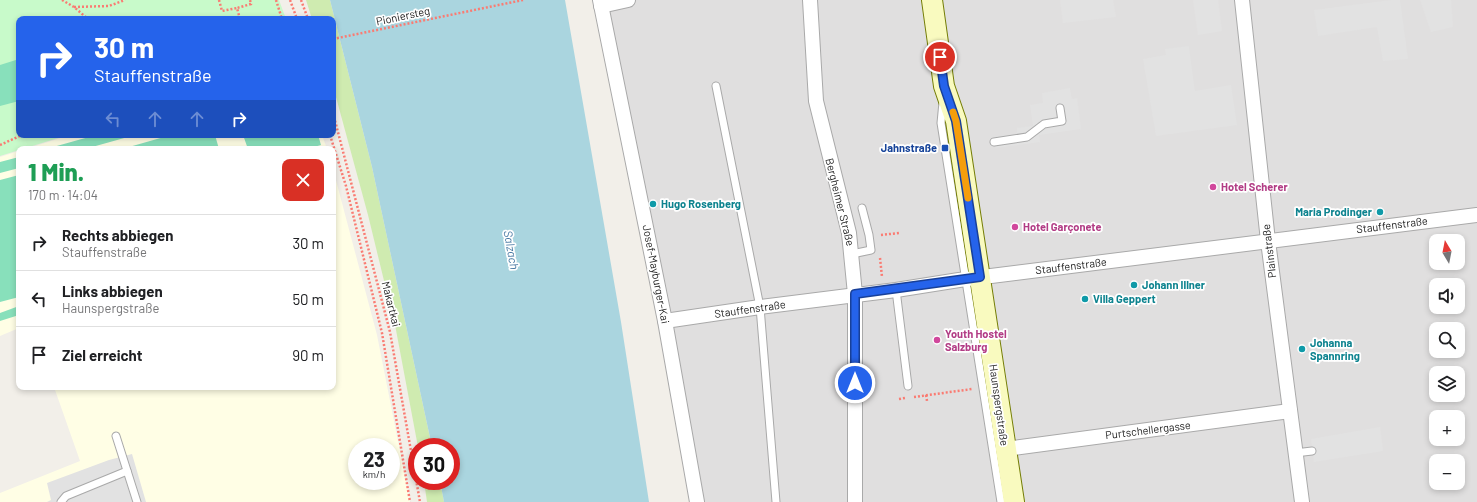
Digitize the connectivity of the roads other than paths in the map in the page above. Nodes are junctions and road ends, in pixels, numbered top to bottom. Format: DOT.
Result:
graph roads {
  1 [pos="628,0"];
  2 [pos="810,0"];
  3 [pos="932,0"];
  4 [pos="1242,0"];
  5 [pos="601,3"];
  6 [pos="716,86"];
  7 [pos="1060,108"];
  8 [pos="994,142"];
  9 [pos="862,208"];
  10 [pos="1477,215"];
  11 [pos="1268,241"];
  12 [pos="852,254"];
  13 [pos="973,278"];
  14 [pos="896,290"];
  15 [pos="855,294"];
  16 [pos="760,306"];
  17 [pos="665,322"];
  18 [pos="908,386"];
  19 [pos="1290,411"];
  20 [pos="116,436"];
  21 [pos="1006,449"];
  22 [pos="1312,451"];
  23 [pos="1295,453"];
  24 [pos="127,471"];
  25 [pos="61,502"];
  26 [pos="137,502"];
  27 [pos="697,502"];
  28 [pos="776,502"];
  29 [pos="855,502"];
  30 [pos="1001,502"];
  31 [pos="1014,502"];
  32 [pos="1302,502"];
  1 -- 5 [label="street"];
  2 -- 12 [label="street, Bergheimer Straße"];
  3 -- 13 [label="street, Haunspergstraße"];
  4 -- 11 [label="street, Plainstraße"];
  5 -- 17 [label="street, Josef-Mayburger-Kai"];
  6 -- 16 [label="lane"];
  7 -- 8 [label="lane"];
  9 -- 12 [label="lane"];
  10 -- 11 [label="street, Stauffenstraße"];
  11 -- 13 [label="street, Stauffenstraße"];
  11 -- 19 [label="street, Plainstraße"];
  12 -- 15 [label="street, Bergheimer Straße"];
  13 -- 14 [label="street, Stauffenstraße"];
  13 -- 21 [label="street, Haunspergstraße"];
  13 -- 30 [label="lane"];
  14 -- 15 [label="street, Stauffenstraße"];
  14 -- 18 [label="lane"];
  15 -- 16 [label="street, Stauffenstraße"];
  15 -- 29 [label="street, Bergheimer Straße"];
  16 -- 17 [label="street, Stauffenstraße"];
  16 -- 28 [label="lane"];
  17 -- 27 [label="street, Josef-Mayburger-Kai"];
  19 -- 21 [label="street, Purtschellergasse"];
  19 -- 23 [label="street, Plainstraße"];
  20 -- 24 [label="lane"];
  21 -- 31 [label="street, Haunspergstraße"];
  22 -- 23 [label="lane"];
  23 -- 32 [label="street, Plainstraße"];
  24 -- 25 [label="lane"];
  24 -- 26 [label="lane"];
}
